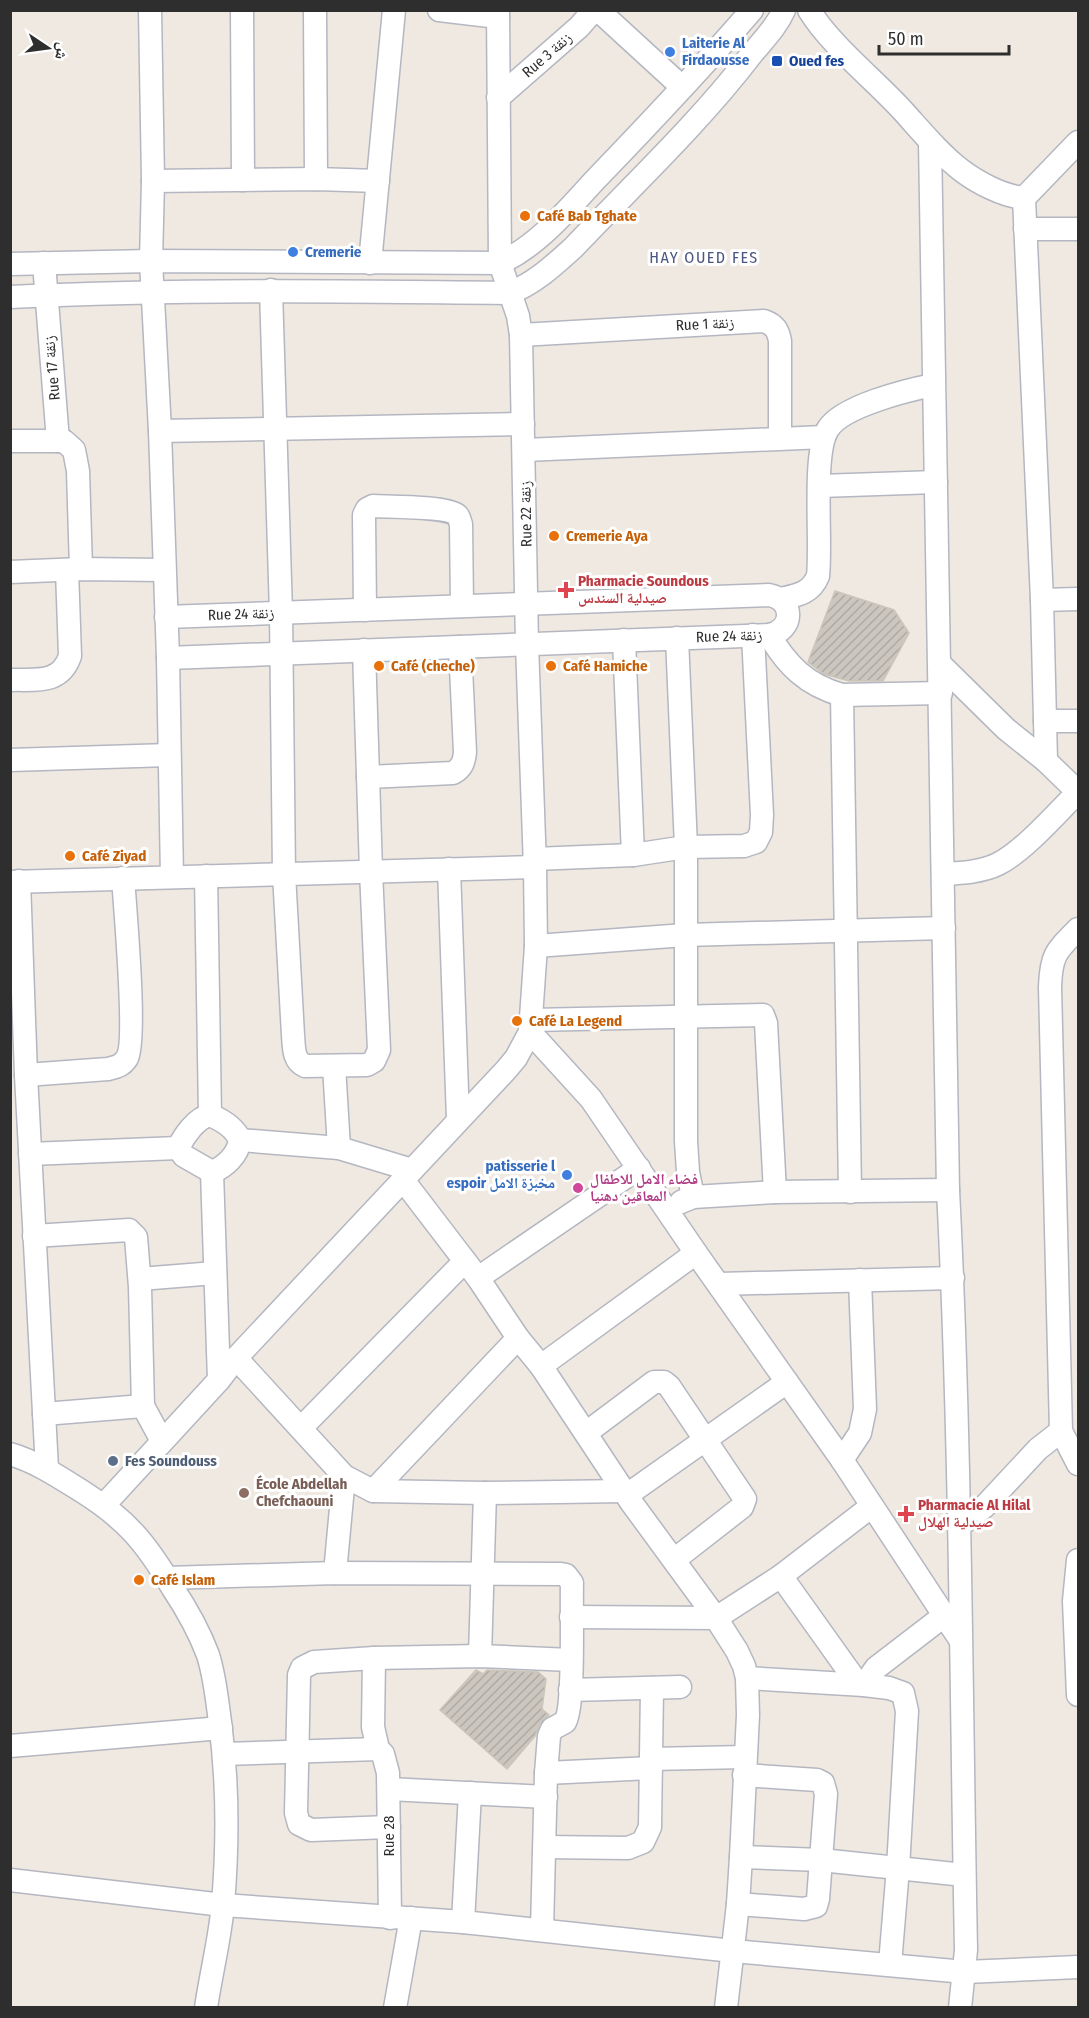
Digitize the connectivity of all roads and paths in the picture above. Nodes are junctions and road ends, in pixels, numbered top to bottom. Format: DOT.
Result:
graph roads {
  1 [pos="150,10"];
  2 [pos="242,10"];
  3 [pos="315,10"];
  4 [pos="394,10"];
  5 [pos="439,10"];
  6 [pos="596,10"];
  7 [pos="752,10"];
  8 [pos="784,10"];
  9 [pos="809,10"];
  10 [pos="498,14"];
  11 [pos="682,87"];
  12 [pos="498,98"];
  13 [pos="930,142"];
  14 [pos="1078,142"];
  15 [pos="316,179"];
  16 [pos="243,180"];
  17 [pos="153,181"];
  18 [pos="378,181"];
  19 [pos="1024,198"];
  20 [pos="1025,229"];
  21 [pos="1078,229"];
  22 [pos="151,261"];
  23 [pos="44,263"];
  24 [pos="370,263"];
  25 [pos="500,263"];
  26 [pos="10,264"];
  27 [pos="272,290"];
  28 [pos="154,291"];
  29 [pos="510,293"];
  30 [pos="46,295"];
  31 [pos="10,297"];
  32 [pos="521,335"];
  33 [pos="933,385"];
  34 [pos="524,424"];
  35 [pos="276,428"];
  36 [pos="160,431"];
  37 [pos="824,437"];
  38 [pos="780,438"];
  39 [pos="10,441"];
  40 [pos="61,441"];
  41 [pos="525,450"];
  42 [pos="936,482"];
  43 [pos="820,486"];
  44 [pos="74,569"];
  45 [pos="163,570"];
  46 [pos="10,572"];
  47 [pos="781,599"];
  48 [pos="1078,599"];
  49 [pos="1042,600"];
  50 [pos="527,604"];
  51 [pos="462,606"];
  52 [pos="365,610"];
  53 [pos="280,613"];
  54 [pos="166,617"];
  55 [pos="761,635"];
  56 [pos="677,638"];
  57 [pos="624,640"];
  58 [pos="527,644"];
  59 [pos="460,646"];
  60 [pos="364,650"];
  61 [pos="281,654"];
  62 [pos="168,658"];
  63 [pos="940,664"];
  64 [pos="10,680"];
  65 [pos="941,693"];
  66 [pos="842,695"];
  67 [pos="1045,721"];
  68 [pos="1078,721"];
  69 [pos="169,755"];
  70 [pos="10,760"];
  71 [pos="1046,761"];
  72 [pos="368,777"];
  73 [pos="686,847"];
  74 [pos="633,855"];
  75 [pos="535,863"];
  76 [pos="449,869"];
  77 [pos="370,871"];
  78 [pos="284,874"];
  79 [pos="943,874"];
  80 [pos="206,876"];
  81 [pos="172,877"];
  82 [pos="123,878"];
  83 [pos="15,881"];
  84 [pos="944,928"];
  85 [pos="844,930"];
  86 [pos="1078,930"];
  87 [pos="685,935"];
  88 [pos="536,946"];
  89 [pos="686,1016"];
  90 [pos="531,1026"];
  91 [pos="17,1027"];
  92 [pos="334,1066"];
  93 [pos="26,1075"];
  94 [pos="210,1115"];
  95 [pos="458,1119"];
  96 [pos="240,1140"];
  97 [pos="178,1148"];
  98 [pos="339,1148"];
  99 [pos="30,1155"];
  100 [pos="639,1168"];
  101 [pos="212,1172"];
  102 [pos="407,1175"];
  103 [pos="948,1190"];
  104 [pos="775,1192"];
  105 [pos="850,1192"];
  106 [pos="693,1197"];
  107 [pos="665,1208"];
  108 [pos="34,1236"];
  109 [pos="696,1253"];
  110 [pos="472,1270"];
  111 [pos="215,1273"];
  112 [pos="953,1278"];
  113 [pos="140,1279"];
  114 [pos="860,1281"];
  115 [pos="718,1284"];
  116 [pos="518,1338"];
  117 [pos="236,1358"];
  118 [pos="541,1366"];
  119 [pos="219,1380"];
  120 [pos="787,1382"];
  121 [pos="143,1406"];
  122 [pos="44,1414"];
  123 [pos="301,1428"];
  124 [pos="1061,1431"];
  125 [pos="586,1433"];
  126 [pos="705,1440"];
  127 [pos="162,1442"];
  128 [pos="10,1454"];
  129 [pos="842,1460"];
  130 [pos="1078,1464"];
  131 [pos="47,1469"];
  132 [pos="344,1476"];
  133 [pos="373,1491"];
  134 [pos="485,1493"];
  135 [pos="626,1493"];
  136 [pos="104,1505"];
  137 [pos="872,1506"];
  138 [pos="959,1526"];
  139 [pos="674,1560"];
  140 [pos="1078,1560"];
  141 [pos="335,1573"];
  142 [pos="483,1573"];
  143 [pos="781,1576"];
  144 [pos="167,1578"];
  145 [pos="945,1615"];
  146 [pos="571,1617"];
  147 [pos="716,1618"];
  148 [pos="959,1638"];
  149 [pos="480,1656"];
  150 [pos="374,1658"];
  151 [pos="571,1660"];
  152 [pos="747,1678"];
  153 [pos="861,1684"];
  154 [pos="652,1688"];
  155 [pos="680,1688"];
  156 [pos="570,1690"];
  157 [pos="1078,1695"];
  158 [pos="221,1728"];
  159 [pos="10,1746"];
  160 [pos="298,1751"];
  161 [pos="380,1751"];
  162 [pos="225,1754"];
  163 [pos="651,1763"];
  164 [pos="745,1766"];
  165 [pos="546,1773"];
  166 [pos="389,1789"];
  167 [pos="470,1793"];
  168 [pos="546,1797"];
  169 [pos="389,1827"];
  170 [pos="545,1847"];
  171 [pos="741,1857"];
  172 [pos="821,1860"];
  173 [pos="898,1868"];
  174 [pos="964,1875"];
  175 [pos="10,1880"];
  176 [pos="738,1904"];
  177 [pos="223,1905"];
  178 [pos="400,1918"];
  179 [pos="463,1922"];
  180 [pos="542,1930"];
  181 [pos="733,1951"];
  182 [pos="890,1964"];
  183 [pos="1078,1966"];
  184 [pos="965,1972"];
  185 [pos="206,2007"];
  186 [pos="395,2007"];
  187 [pos="726,2007"];
  188 [pos="960,2007"];
  1 -- 17 [label="street"];
  2 -- 16 [label="street"];
  3 -- 15 [label="street"];
  4 -- 18 [label="street"];
  5 -- 10 [label="street"];
  6 -- 11 [label="street"];
  6 -- 12 [label="street, Rue 3 زنقة"];
  7 -- 11 [label="street"];
  8 -- 29 [label="street"];
  9 -- 13 [label="street"];
  10 -- 12 [label="street, Rue 22 زنقة"];
  11 -- 25 [label="street"];
  12 -- 25 [label="street, Rue 22 زنقة"];
  13 -- 19 [label="street"];
  13 -- 33 [label="street"];
  14 -- 19 [label="street"];
  15 -- 16 [label="street"];
  15 -- 18 [label="street"];
  16 -- 17 [label="street"];
  17 -- 22 [label="street"];
  18 -- 24 [label="street"];
  19 -- 20 [label="street"];
  20 -- 21 [label="street"];
  20 -- 49 [label="street"];
  22 -- 23 [label="street"];
  22 -- 24 [label="street"];
  22 -- 28 [label="street"];
  23 -- 26 [label="street"];
  23 -- 30 [label="street, Rue 17 زنقة"];
  24 -- 25 [label="street"];
  25 -- 29 [label="street, Rue 22 زنقة"];
  27 -- 28 [label="street"];
  27 -- 29 [label="street"];
  27 -- 35 [label="street"];
  28 -- 30 [label="street"];
  28 -- 36 [label="street"];
  29 -- 32 [label="street, Rue 22 زنقة"];
  30 -- 31 [label="street"];
  30 -- 40 [label="street, Rue 17 زنقة"];
  32 -- 34 [label="street, Rue 22 زنقة"];
  32 -- 38 [label="street, Rue 1 زنقة"];
  33 -- 37 [label="street"];
  33 -- 42 [label="street"];
  34 -- 35 [label="street"];
  34 -- 41 [label="street, Rue 22 زنقة"];
  35 -- 36 [label="street"];
  35 -- 53 [label="street"];
  36 -- 45 [label="street"];
  37 -- 38 [label="street"];
  37 -- 43 [label="street"];
  38 -- 41 [label="street"];
  39 -- 40 [label="street"];
  40 -- 44 [label="street, Rue 17 زنقة"];
  41 -- 50 [label="street, Rue 22 زنقة"];
  42 -- 43 [label="street"];
  42 -- 63 [label="street"];
  43 -- 47 [label="street"];
  44 -- 45 [label="street"];
  44 -- 46 [label="street"];
  44 -- 64 [label="street, Rue 17 زنقة"];
  45 -- 54 [label="street"];
  47 -- 50 [label="street, Rue 24 زنقة"];
  47 -- 55 [label="street, Rue 24 زنقة"];
  48 -- 49 [label="street"];
  49 -- 67 [label="street"];
  50 -- 51 [label="street, Rue 24 زنقة"];
  50 -- 58 [label="street, Rue 22 زنقة"];
  51 -- 52 [label="street, Rue 24 زنقة"];
  51 -- 52 [label="street"];
  52 -- 53 [label="street, Rue 24 زنقة"];
  53 -- 54 [label="street, Rue 24 زنقة"];
  53 -- 61 [label="street"];
  54 -- 62 [label="street"];
  55 -- 56 [label="street, Rue 24 زنقة"];
  55 -- 66 [label="street"];
  55 -- 73 [label="street"];
  56 -- 57 [label="street, Rue 24 زنقة"];
  56 -- 73 [label="street"];
  57 -- 58 [label="street, Rue 24 زنقة"];
  57 -- 74 [label="street"];
  58 -- 59 [label="street, Rue 24 زنقة"];
  58 -- 75 [label="street, Rue 22 زنقة"];
  59 -- 60 [label="street, Rue 24 زنقة"];
  59 -- 72 [label="street"];
  60 -- 61 [label="street, Rue 24 زنقة"];
  60 -- 72 [label="street"];
  61 -- 62 [label="street, Rue 24 زنقة"];
  61 -- 78 [label="street"];
  62 -- 69 [label="street"];
  63 -- 65 [label="street"];
  63 -- 71 [label="street"];
  65 -- 66 [label="street"];
  65 -- 79 [label="street"];
  66 -- 85 [label="street"];
  67 -- 68 [label="street"];
  67 -- 71 [label="street"];
  69 -- 70 [label="street"];
  69 -- 81 [label="street"];
  71 -- 79 [label="street"];
  72 -- 77 [label="street"];
  73 -- 74 [label="street"];
  73 -- 87 [label="street"];
  74 -- 75 [label="street"];
  75 -- 76 [label="street"];
  75 -- 88 [label="street, Rue 22 زنقة"];
  76 -- 77 [label="street"];
  76 -- 95 [label="street"];
  77 -- 78 [label="street"];
  77 -- 92 [label="street"];
  78 -- 80 [label="street"];
  78 -- 92 [label="street"];
  79 -- 84 [label="street"];
  80 -- 81 [label="street"];
  80 -- 94 [label="street"];
  81 -- 82 [label="street"];
  82 -- 83 [label="street"];
  82 -- 93 [label="street"];
  83 -- 91 [label="street"];
  84 -- 85 [label="street"];
  84 -- 103 [label="street"];
  85 -- 87 [label="street"];
  85 -- 105 [label="street"];
  86 -- 124 [label="street"];
  87 -- 88 [label="street"];
  87 -- 89 [label="street"];
  88 -- 90 [label="street, Rue 22 زنقة"];
  89 -- 90 [label="street"];
  89 -- 104 [label="street"];
  89 -- 106 [label="street"];
  90 -- 95 [label="street"];
  90 -- 100 [label="street"];
  91 -- 93 [label="street"];
  92 -- 98 [label="street"];
  93 -- 99 [label="street"];
  94 -- 96 [label="street"];
  94 -- 97 [label="street"];
  95 -- 102 [label="street"];
  96 -- 98 [label="street"];
  96 -- 101 [label="street"];
  97 -- 99 [label="street"];
  97 -- 101 [label="street"];
  98 -- 102 [label="street"];
  99 -- 108 [label="street"];
  100 -- 107 [label="street"];
  100 -- 110 [label="street"];
  101 -- 111 [label="street"];
  102 -- 110 [label="street"];
  102 -- 117 [label="street"];
  103 -- 105 [label="street"];
  103 -- 112 [label="street"];
  104 -- 105 [label="street"];
  104 -- 106 [label="street"];
  106 -- 107 [label="street"];
  107 -- 109 [label="street"];
  108 -- 113 [label="street"];
  108 -- 122 [label="street"];
  109 -- 115 [label="street"];
  109 -- 118 [label="street"];
  110 -- 116 [label="street"];
  110 -- 123 [label="street"];
  111 -- 113 [label="street"];
  111 -- 119 [label="street"];
  112 -- 114 [label="street"];
  112 -- 138 [label="street"];
  113 -- 121 [label="street"];
  114 -- 115 [label="street"];
  114 -- 129 [label="street"];
  115 -- 120 [label="street"];
  116 -- 118 [label="street"];
  116 -- 133 [label="street"];
  117 -- 119 [label="street"];
  117 -- 123 [label="street"];
  118 -- 125 [label="street"];
  119 -- 127 [label="street"];
  120 -- 126 [label="street"];
  120 -- 129 [label="street"];
  121 -- 122 [label="street"];
  121 -- 127 [label="street"];
  122 -- 131 [label="street"];
  123 -- 132 [label="street"];
  124 -- 130 [label="street"];
  124 -- 138 [label="street"];
  125 -- 126 [label="street"];
  125 -- 135 [label="street"];
  126 -- 135 [label="street"];
  126 -- 139 [label="street"];
  127 -- 136 [label="street"];
  128 -- 131 [label="street"];
  129 -- 137 [label="street"];
  131 -- 136 [label="street"];
  132 -- 133 [label="street"];
  132 -- 141 [label="street"];
  133 -- 134 [label="street"];
  134 -- 135 [label="street"];
  134 -- 142 [label="street"];
  135 -- 139 [label="street"];
  136 -- 144 [label="street"];
  137 -- 143 [label="street"];
  137 -- 145 [label="street"];
  138 -- 148 [label="street"];
  139 -- 147 [label="street"];
  140 -- 157 [label="street"];
  141 -- 142 [label="street"];
  141 -- 144 [label="street"];
  142 -- 146 [label="street"];
  142 -- 149 [label="street"];
  143 -- 147 [label="street"];
  143 -- 153 [label="street"];
  144 -- 158 [label="street"];
  145 -- 148 [label="street"];
  145 -- 153 [label="street"];
  146 -- 147 [label="street"];
  146 -- 151 [label="street"];
  147 -- 152 [label="street"];
  148 -- 174 [label="street"];
  149 -- 150 [label="street"];
  149 -- 151 [label="street"];
  150 -- 160 [label="street"];
  150 -- 161 [label="street, Rue 28"];
  151 -- 156 [label="street"];
  152 -- 153 [label="street"];
  152 -- 164 [label="street"];
  153 -- 173 [label="street"];
  154 -- 155 [label="street"];
  154 -- 156 [label="street"];
  154 -- 163 [label="street"];
  156 -- 165 [label="street"];
  158 -- 159 [label="street"];
  158 -- 162 [label="street"];
  160 -- 161 [label="street"];
  160 -- 162 [label="street"];
  160 -- 169 [label="street"];
  161 -- 166 [label="street, Rue 28"];
  162 -- 177 [label="street"];
  163 -- 164 [label="street"];
  163 -- 165 [label="street"];
  163 -- 170 [label="street"];
  164 -- 171 [label="street"];
  164 -- 172 [label="street"];
  165 -- 168 [label="street"];
  166 -- 167 [label="street"];
  166 -- 169 [label="street, Rue 28"];
  167 -- 168 [label="street"];
  167 -- 179 [label="street"];
  168 -- 170 [label="street"];
  169 -- 178 [label="street, Rue 28"];
  170 -- 180 [label="street"];
  171 -- 172 [label="street"];
  171 -- 176 [label="street"];
  172 -- 173 [label="street"];
  172 -- 176 [label="street"];
  173 -- 174 [label="street"];
  173 -- 182 [label="street"];
  174 -- 184 [label="street"];
  175 -- 177 [label="street"];
  176 -- 181 [label="street"];
  177 -- 178 [label="street"];
  177 -- 185 [label="street"];
  178 -- 179 [label="street"];
  178 -- 186 [label="street, Rue 28"];
  179 -- 180 [label="street"];
  180 -- 181 [label="street"];
  181 -- 182 [label="street"];
  181 -- 187 [label="street"];
  182 -- 184 [label="street"];
  183 -- 184 [label="street"];
  184 -- 188 [label="street"];
}
